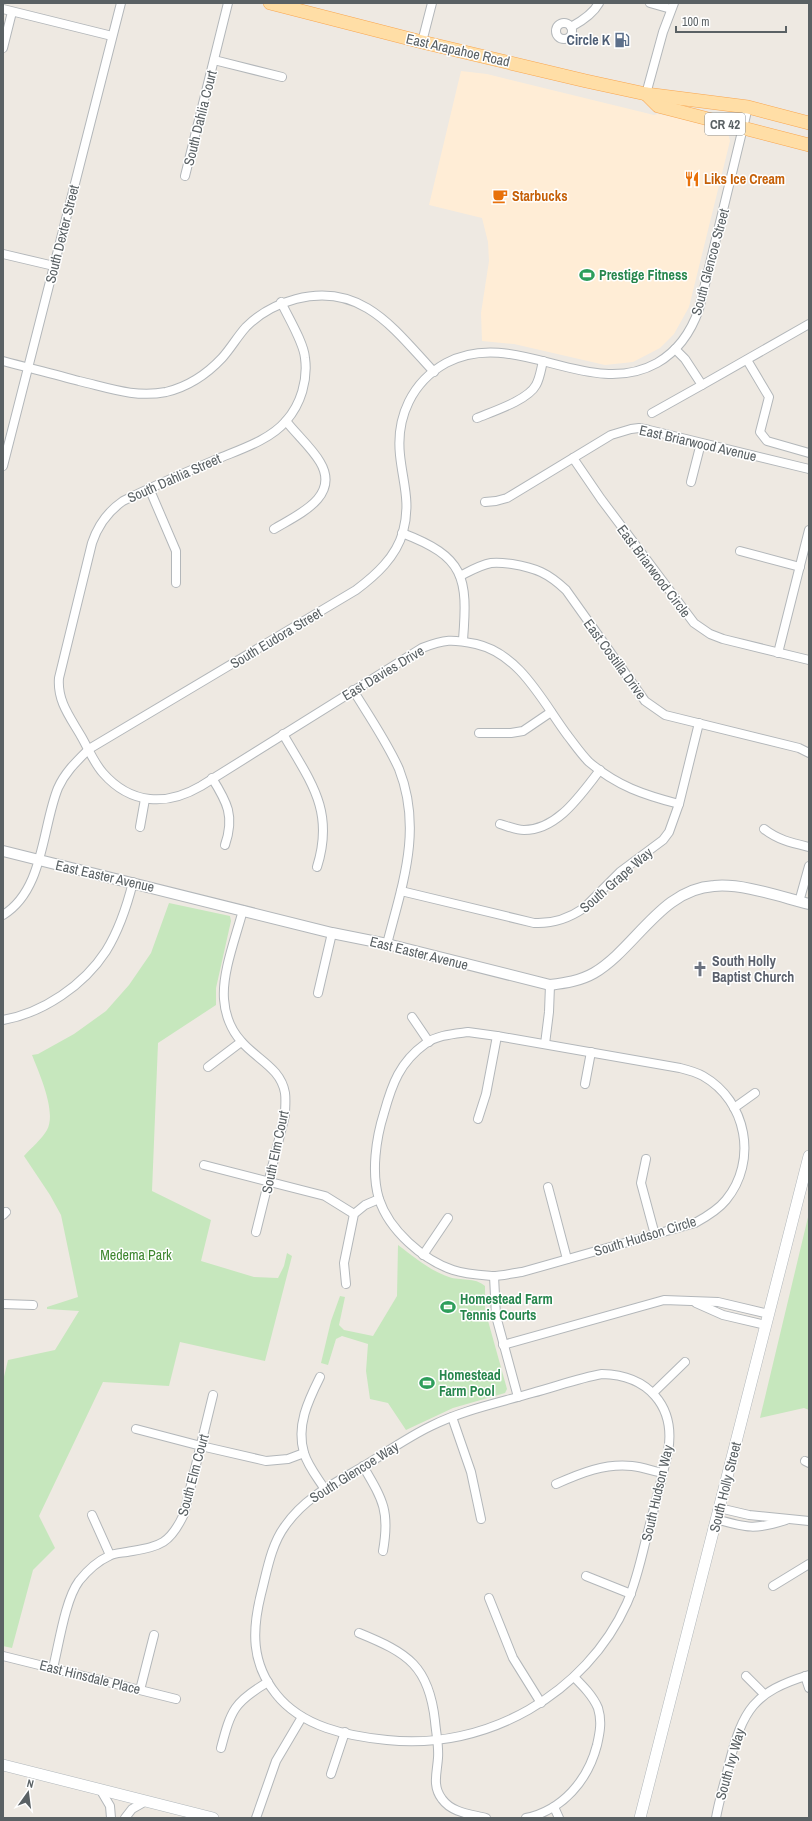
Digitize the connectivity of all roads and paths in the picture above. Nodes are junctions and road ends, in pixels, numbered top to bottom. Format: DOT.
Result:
graph roads {
  1 [pos="121,3"];
  2 [pos="228,3"];
  3 [pos="270,3"];
  4 [pos="432,3"];
  5 [pos="599,3"];
  6 [pos="650,3"];
  7 [pos="672,6"];
  8 [pos="3,10"];
  9 [pos="12,12"];
  10 [pos="571,27"];
  11 [pos="112,36"];
  12 [pos="422,42"];
  13 [pos="3,48"];
  14 [pos="214,60"];
  15 [pos="282,77"];
  16 [pos="646,94"];
  17 [pos="748,107"];
  18 [pos="809,123"];
  19 [pos="743,128"];
  20 [pos="809,146"];
  21 [pos="185,176"];
  22 [pos="3,254"];
  23 [pos="54,266"];
  24 [pos="282,302"];
  25 [pos="809,324"];
  26 [pos="675,349"];
  27 [pos="747,360"];
  28 [pos="3,361"];
  29 [pos="543,361"];
  30 [pos="28,367"];
  31 [pos="434,372"];
  32 [pos="702,385"];
  33 [pos="652,413"];
  34 [pos="478,418"];
  35 [pos="286,421"];
  36 [pos="701,443"];
  37 [pos="809,453"];
  38 [pos="573,458"];
  39 [pos="3,466"];
  40 [pos="809,470"];
  41 [pos="691,482"];
  42 [pos="149,488"];
  43 [pos="485,502"];
  44 [pos="274,529"];
  45 [pos="809,530"];
  46 [pos="402,533"];
  47 [pos="740,551"];
  48 [pos="800,567"];
  49 [pos="460,576"];
  50 [pos="176,583"];
  51 [pos="463,640"];
  52 [pos="778,653"];
  53 [pos="809,660"];
  54 [pos="353,690"];
  55 [pos="551,712"];
  56 [pos="699,723"];
  57 [pos="479,733"];
  58 [pos="283,734"];
  59 [pos="89,749"];
  60 [pos="809,753"];
  61 [pos="600,770"];
  62 [pos="212,778"];
  63 [pos="145,799"];
  64 [pos="679,804"];
  65 [pos="500,824"];
  66 [pos="140,826"];
  67 [pos="764,828"];
  68 [pos="226,845"];
  69 [pos="809,847"];
  70 [pos="3,851"];
  71 [pos="38,860"];
  72 [pos="809,866"];
  73 [pos="317,867"];
  74 [pos="133,882"];
  75 [pos="401,890"];
  76 [pos="804,903"];
  77 [pos="243,910"];
  78 [pos="3,915"];
  79 [pos="332,933"];
  80 [pos="387,944"];
  81 [pos="550,985"];
  82 [pos="318,993"];
  83 [pos="412,1017"];
  84 [pos="3,1020"];
  85 [pos="497,1036"];
  86 [pos="241,1042"];
  87 [pos="429,1042"];
  88 [pos="545,1044"];
  89 [pos="590,1052"];
  90 [pos="208,1067"];
  91 [pos="585,1084"];
  92 [pos="755,1093"];
  93 [pos="734,1108"];
  94 [pos="478,1119"];
  95 [pos="809,1156"];
  96 [pos="646,1159"];
  97 [pos="204,1165"];
  98 [pos="269,1182"];
  99 [pos="548,1187"];
  100 [pos="379,1199"];
  101 [pos="354,1214"];
  102 [pos="448,1218"];
  103 [pos="256,1232"];
  104 [pos="655,1235"];
  105 [pos="423,1255"];
  106 [pos="567,1259"];
  107 [pos="494,1276"];
  108 [pos="346,1284"];
  109 [pos="692,1301"];
  110 [pos="3,1304"];
  111 [pos="33,1305"];
  112 [pos="767,1319"];
  113 [pos="503,1345"];
  114 [pos="685,1362"];
  115 [pos="320,1377"];
  116 [pos="653,1393"];
  117 [pos="213,1395"];
  118 [pos="518,1397"];
  119 [pos="452,1417"];
  120 [pos="136,1429"];
  121 [pos="201,1446"];
  122 [pos="304,1453"];
  123 [pos="363,1466"];
  124 [pos="663,1473"];
  125 [pos="556,1484"];
  126 [pos="324,1488"];
  127 [pos="719,1508"];
  128 [pos="92,1515"];
  129 [pos="481,1519"];
  130 [pos="716,1519"];
  131 [pos="788,1520"];
  132 [pos="809,1521"];
  133 [pos="383,1551"];
  134 [pos="110,1555"];
  135 [pos="809,1564"];
  136 [pos="586,1576"];
  137 [pos="773,1586"];
  138 [pos="631,1594"];
  139 [pos="489,1598"];
  140 [pos="360,1633"];
  141 [pos="154,1635"];
  142 [pos="3,1656"];
  143 [pos="53,1668"];
  144 [pos="746,1676"];
  145 [pos="807,1676"];
  146 [pos="574,1677"];
  147 [pos="268,1682"];
  148 [pos="809,1688"];
  149 [pos="140,1690"];
  150 [pos="764,1694"];
  151 [pos="176,1699"];
  152 [pos="541,1703"];
  153 [pos="302,1717"];
  154 [pos="344,1732"];
  155 [pos="437,1741"];
  156 [pos="221,1748"];
  157 [pos="3,1765"];
  158 [pos="331,1774"];
  159 [pos="100,1789"];
  160 [pos="146,1801"];
  161 [pos="554,1806"];
  162 [pos="111,1818"];
  163 [pos="125,1818"];
  164 [pos="213,1818"];
  165 [pos="256,1818"];
  166 [pos="486,1818"];
  167 [pos="526,1818"];
  168 [pos="559,1818"];
  169 [pos="640,1818"];
  170 [pos="716,1818"];
  1 -- 11 [label="street, South Dexter Street"];
  2 -- 14 [label="street, South Dahlia Court"];
  3 -- 12 [label="main road, East Arapahoe Road / CR 42"];
  4 -- 12 [label="street"];
  5 -- 10 [label="street"];
  6 -- 7 [label="street"];
  7 -- 16 [label="street"];
  8 -- 9 [label="street"];
  9 -- 11 [label="street"];
  9 -- 13 [label="street"];
  11 -- 23 [label="street, South Dexter Street"];
  12 -- 16 [label="main road, East Arapahoe Road / CR 42"];
  14 -- 15 [label="street, South Dahlia Court"];
  14 -- 21 [label="street, South Dahlia Court"];
  16 -- 17 [label="main road, East Arapahoe Road / CR 42"];
  16 -- 19 [label="main road, East Arapahoe Road / CR 42"];
  17 -- 18 [label="main road, East Arapahoe Road / CR 42"];
  17 -- 19 [label="street, South Glencoe Street"];
  19 -- 20 [label="main road, East Arapahoe Road / CR 42"];
  19 -- 26 [label="street, South Glencoe Street"];
  22 -- 23 [label="street"];
  23 -- 30 [label="street, South Dexter Street"];
  24 -- 30 [label="street"];
  24 -- 31 [label="street"];
  24 -- 35 [label="street, South Dahlia Street"];
  25 -- 27 [label="street"];
  26 -- 29 [label="street, South Glencoe Street"];
  26 -- 32 [label="street"];
  27 -- 32 [label="street"];
  27 -- 37 [label="street"];
  28 -- 30 [label="street"];
  29 -- 31 [label="street, South Glencoe Street"];
  29 -- 34 [label="street"];
  30 -- 39 [label="street, South Dexter Street"];
  31 -- 46 [label="street, South Eudora Street"];
  32 -- 33 [label="street"];
  35 -- 42 [label="street, South Dahlia Street"];
  35 -- 44 [label="street"];
  36 -- 38 [label="street, East Briarwood Avenue"];
  36 -- 40 [label="street, East Briarwood Avenue"];
  36 -- 41 [label="street"];
  38 -- 43 [label="street, East Briarwood Avenue"];
  38 -- 52 [label="street, East Briarwood Circle"];
  42 -- 50 [label="street"];
  42 -- 59 [label="street, South Dahlia Street"];
  45 -- 48 [label="street"];
  46 -- 49 [label="street"];
  46 -- 59 [label="street, South Eudora Street"];
  47 -- 48 [label="street"];
  48 -- 52 [label="street"];
  49 -- 51 [label="street"];
  49 -- 56 [label="street, East Costilla Drive"];
  51 -- 54 [label="street, East Davies Drive"];
  51 -- 55 [label="street, East Davies Drive"];
  52 -- 53 [label="street, East Briarwood Circle"];
  54 -- 58 [label="street, East Davies Drive"];
  54 -- 75 [label="street"];
  55 -- 57 [label="street"];
  55 -- 61 [label="street, East Davies Drive"];
  56 -- 60 [label="street, East Costilla Drive"];
  56 -- 64 [label="street, South Grape Way"];
  58 -- 62 [label="street, East Davies Drive"];
  58 -- 73 [label="street"];
  59 -- 63 [label="street, East Davies Drive"];
  59 -- 71 [label="street, South Eudora Street"];
  61 -- 64 [label="street, East Davies Drive"];
  61 -- 65 [label="street"];
  62 -- 63 [label="street, East Davies Drive"];
  62 -- 68 [label="street"];
  63 -- 66 [label="street"];
  64 -- 75 [label="street, South Grape Way"];
  67 -- 69 [label="street"];
  70 -- 71 [label="street, East Easter Avenue"];
  71 -- 74 [label="street, East Easter Avenue"];
  71 -- 78 [label="street"];
  72 -- 76 [label="street"];
  74 -- 77 [label="street, East Easter Avenue"];
  74 -- 84 [label="street"];
  75 -- 80 [label="street"];
  76 -- 81 [label="street, East Easter Avenue"];
  77 -- 79 [label="street, East Easter Avenue"];
  77 -- 86 [label="street, South Elm Court"];
  79 -- 80 [label="street, East Easter Avenue"];
  79 -- 82 [label="street"];
  80 -- 81 [label="street, East Easter Avenue"];
  81 -- 88 [label="street"];
  83 -- 87 [label="street"];
  85 -- 87 [label="street, South Hudson Circle"];
  85 -- 88 [label="street, South Hudson Circle"];
  85 -- 94 [label="street"];
  86 -- 90 [label="street"];
  86 -- 98 [label="street, South Elm Court"];
  87 -- 100 [label="street, South Hudson Circle"];
  88 -- 89 [label="street, South Hudson Circle"];
  89 -- 91 [label="street"];
  89 -- 93 [label="street, South Hudson Circle"];
  92 -- 93 [label="street"];
  93 -- 104 [label="street, South Hudson Circle"];
  95 -- 112 [label="main road, South Holly Street"];
  96 -- 104 [label="street"];
  97 -- 98 [label="street"];
  98 -- 101 [label="street"];
  98 -- 103 [label="street, South Elm Court"];
  99 -- 106 [label="street"];
  100 -- 101 [label="street"];
  100 -- 105 [label="street, South Hudson Circle"];
  101 -- 108 [label="street"];
  102 -- 105 [label="street"];
  104 -- 106 [label="street, South Hudson Circle"];
  105 -- 107 [label="street, South Hudson Circle"];
  106 -- 107 [label="street, South Hudson Circle"];
  107 -- 113 [label="street"];
  109 -- 112 [label="street"];
  109 -- 112 [label="street"];
  109 -- 113 [label="street"];
  110 -- 111 [label="street"];
  112 -- 127 [label="main road, South Holly Street"];
  113 -- 118 [label="street"];
  114 -- 116 [label="street"];
  115 -- 122 [label="street"];
  116 -- 118 [label="street, South Hudson Way"];
  116 -- 124 [label="street, South Hudson Way"];
  117 -- 121 [label="street, South Elm Court"];
  118 -- 119 [label="street, South Glencoe Way"];
  119 -- 123 [label="street, South Glencoe Way"];
  119 -- 129 [label="street"];
  120 -- 121 [label="street"];
  121 -- 122 [label="street"];
  121 -- 134 [label="street, South Elm Court"];
  122 -- 126 [label="street"];
  123 -- 126 [label="street, South Glencoe Way"];
  123 -- 133 [label="street"];
  124 -- 125 [label="street"];
  124 -- 138 [label="street, South Hudson Way"];
  126 -- 147 [label="street, South Glencoe Way"];
  127 -- 130 [label="main road, South Holly Street"];
  127 -- 131 [label="street"];
  128 -- 134 [label="street"];
  130 -- 131 [label="street"];
  130 -- 169 [label="main road, South Holly Street"];
  131 -- 132 [label="street"];
  134 -- 143 [label="street, South Elm Court"];
  135 -- 137 [label="street"];
  136 -- 138 [label="street"];
  138 -- 146 [label="street, South Hudson Way"];
  139 -- 152 [label="street"];
  140 -- 155 [label="street"];
  141 -- 149 [label="street"];
  142 -- 143 [label="street, East Hinsdale Place"];
  143 -- 149 [label="street, East Hinsdale Place"];
  144 -- 150 [label="street"];
  145 -- 148 [label="street"];
  145 -- 150 [label="street, South Ivy Way"];
  146 -- 152 [label="street, South Hudson Way"];
  146 -- 161 [label="street"];
  147 -- 153 [label="street, South Glencoe Way"];
  147 -- 156 [label="street"];
  149 -- 151 [label="street, East Hinsdale Place"];
  150 -- 170 [label="street, South Ivy Way"];
  152 -- 155 [label="street, South Hudson Way"];
  153 -- 154 [label="street, South Hudson Way"];
  153 -- 165 [label="street"];
  154 -- 155 [label="street, South Hudson Way"];
  154 -- 158 [label="street"];
  155 -- 166 [label="street"];
  157 -- 159 [label="main road"];
  159 -- 160 [label="main road"];
  159 -- 162 [label="street"];
  160 -- 163 [label="street"];
  160 -- 164 [label="main road"];
  161 -- 167 [label="street"];
  161 -- 168 [label="street"];
}
